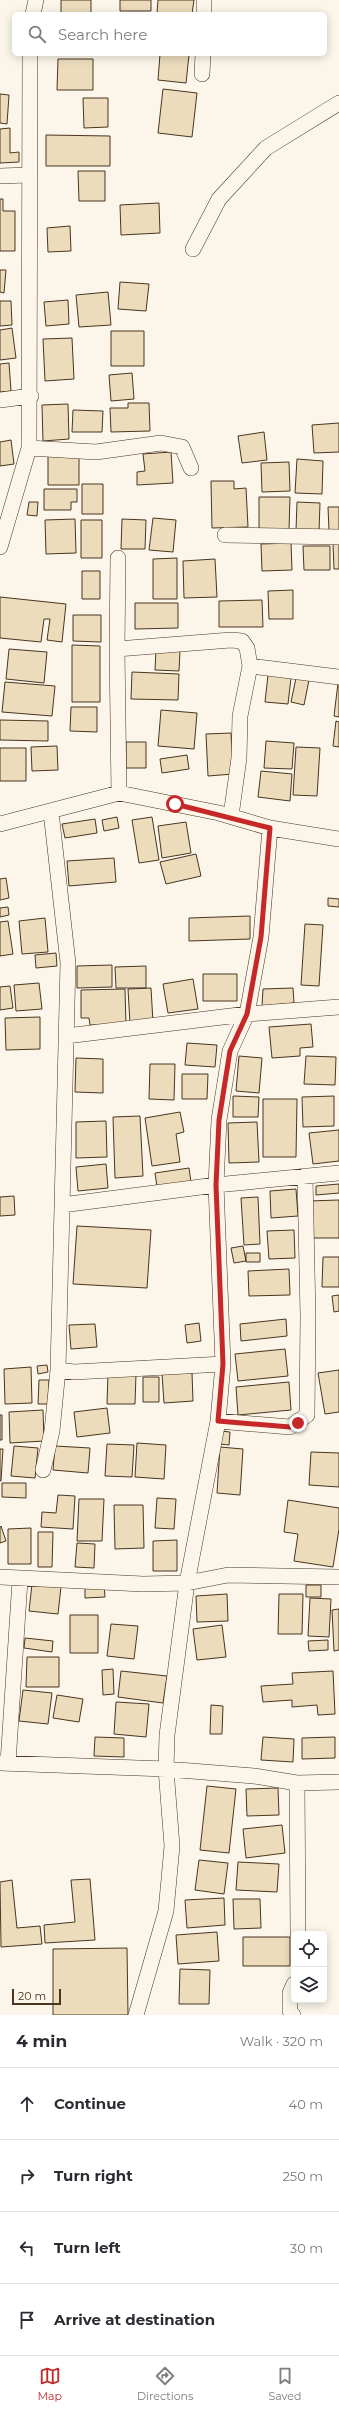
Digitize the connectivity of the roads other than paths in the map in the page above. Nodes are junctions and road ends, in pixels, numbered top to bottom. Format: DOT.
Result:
graph roads {
  1 [pos="36,0"];
  2 [pos="204,0"];
  3 [pos="33,12"];
  4 [pos="204,12"];
  5 [pos="30,56"];
  6 [pos="202,56"];
  7 [pos="202,74"];
  8 [pos="339,103"];
  9 [pos="28,175"];
  10 [pos="0,176"];
  11 [pos="192,249"];
  12 [pos="31,396"];
  13 [pos="0,400"];
  14 [pos="29,448"];
  15 [pos="191,468"];
  16 [pos="225,535"];
  17 [pos="339,537"];
  18 [pos="0,547"];
  19 [pos="118,558"];
  20 [pos="117,649"];
  21 [pos="250,666"];
  22 [pos="339,677"];
  23 [pos="120,793"];
  24 [pos="51,812"];
  25 [pos="231,816"];
  26 [pos="0,824"];
  27 [pos="270,828"];
  28 [pos="339,839"];
  29 [pos="339,1007"];
  30 [pos="247,1014"];
  31 [pos="66,1036"];
  32 [pos="339,1173"];
  33 [pos="305,1176"];
  34 [pos="216,1185"];
  35 [pos="62,1205"];
  36 [pos="223,1364"];
  37 [pos="58,1370"];
  38 [pos="218,1421"];
  39 [pos="43,1470"];
  40 [pos="339,1577"];
  41 [pos="0,1578"];
  42 [pos="20,1580"];
  43 [pos="187,1582"];
  44 [pos="4,1763"];
  45 [pos="166,1769"];
  46 [pos="339,1782"];
  47 [pos="297,1783"];
  48 [pos="298,1931"];
  49 [pos="291,1990"];
  50 [pos="136,2015"];
  51 [pos="293,2015"];
  1 -- 3 [label="street"];
  2 -- 4 [label="street"];
  5 -- 9 [label="street"];
  6 -- 7 [label="street"];
  8 -- 11 [label="street"];
  9 -- 10 [label="street"];
  9 -- 12 [label="street"];
  12 -- 13 [label="street"];
  12 -- 14 [label="street"];
  14 -- 15 [label="street"];
  14 -- 18 [label="street"];
  16 -- 17 [label="street"];
  19 -- 20 [label="street"];
  20 -- 21 [label="street"];
  20 -- 23 [label="street"];
  21 -- 22 [label="street"];
  21 -- 25 [label="street"];
  23 -- 24 [label="street"];
  23 -- 25 [label="street"];
  24 -- 26 [label="street"];
  24 -- 31 [label="street"];
  25 -- 27 [label="street"];
  27 -- 28 [label="street"];
  27 -- 30 [label="street"];
  29 -- 30 [label="street"];
  30 -- 31 [label="street"];
  30 -- 34 [label="street"];
  31 -- 35 [label="street"];
  32 -- 33 [label="street"];
  33 -- 34 [label="street"];
  33 -- 38 [label="street"];
  34 -- 35 [label="street"];
  34 -- 36 [label="street"];
  35 -- 37 [label="street"];
  36 -- 37 [label="street"];
  36 -- 38 [label="street"];
  37 -- 39 [label="street"];
  38 -- 43 [label="street"];
  40 -- 43 [label="street"];
  41 -- 42 [label="street"];
  42 -- 43 [label="street"];
  42 -- 44 [label="street"];
  43 -- 45 [label="street"];
  44 -- 45 [label="street"];
  45 -- 47 [label="street"];
  45 -- 50 [label="street"];
  46 -- 47 [label="street"];
  47 -- 48 [label="street"];
  49 -- 51 [label="street"];
}
